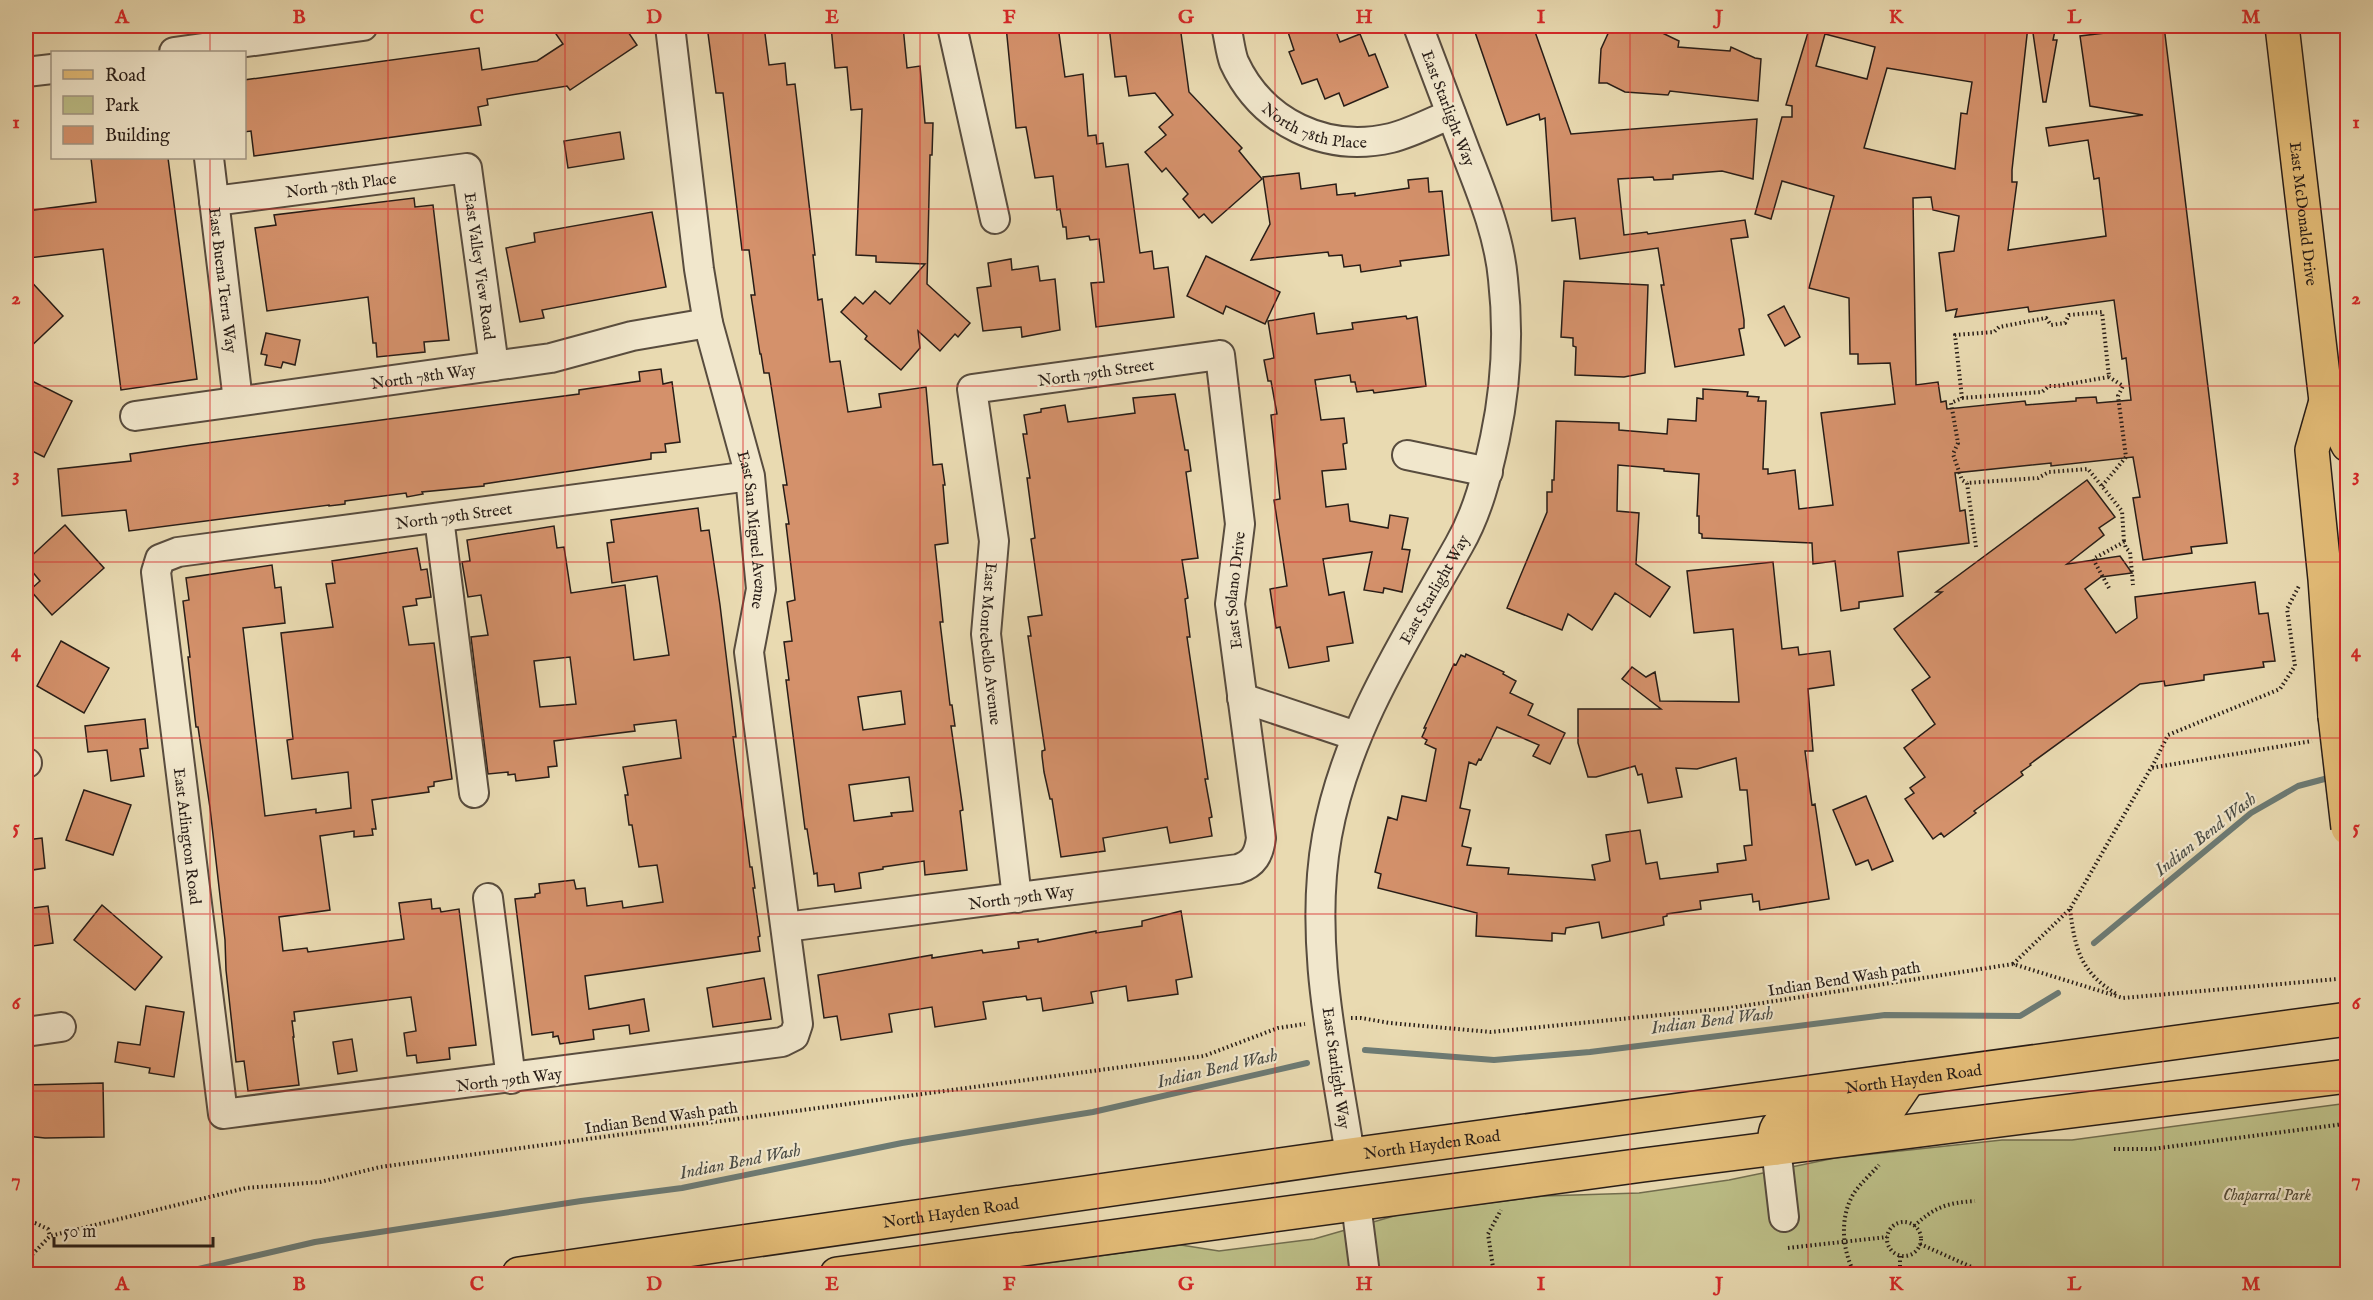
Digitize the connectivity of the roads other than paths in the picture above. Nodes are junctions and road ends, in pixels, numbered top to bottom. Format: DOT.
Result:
graph roads {
  1 [pos="363,26"];
  2 [pos="670,26"];
  3 [pos="952,26"];
  4 [pos="1226,26"];
  5 [pos="1418,26"];
  6 [pos="2282,26"];
  7 [pos="189,45"];
  8 [pos="51,69"];
  9 [pos="26,72"];
  10 [pos="1451,114"];
  11 [pos="209,159"];
  12 [pos="467,168"];
  13 [pos="214,201"];
  14 [pos="995,219"];
  15 [pos="708,323"];
  16 [pos="1220,355"];
  17 [pos="494,366"];
  18 [pos="972,389"];
  19 [pos="238,401"];
  20 [pos="2326,401"];
  21 [pos="135,416"];
  22 [pos="2348,445"];
  23 [pos="1407,455"];
  24 [pos="1488,472"];
  25 [pos="750,476"];
  26 [pos="439,518"];
  27 [pos="160,559"];
  28 [pos="1242,698"];
  29 [pos="1356,736"];
  30 [pos="474,793"];
  31 [pos="2348,828"];
  32 [pos="1255,859"];
  33 [pos="488,898"];
  34 [pos="1017,898"];
  35 [pos="786,927"];
  36 [pos="2348,1019"];
  37 [pos="61,1027"];
  38 [pos="26,1032"];
  39 [pos="794,1036"];
  40 [pos="2348,1076"];
  41 [pos="1910,1078"];
  42 [pos="511,1079"];
  43 [pos="223,1114"];
  44 [pos="1776,1148"];
  45 [pos="1350,1155"];
  46 [pos="1356,1204"];
  47 [pos="1784,1217"];
  48 [pos="519,1275"];
  49 [pos="837,1275"];
  50 [pos="1365,1275"];
  1 -- 7 [label="street"];
  2 -- 15 [label="street, East San Miguel Avenue"];
  3 -- 14 [label="street"];
  4 -- 10 [label="street, North 78th Place"];
  5 -- 10 [label="street, East Starlight Way"];
  6 -- 20 [label="main road, East McDonald Drive"];
  8 -- 9 [label="street"];
  10 -- 24 [label="street, East Starlight Way"];
  11 -- 13 [label="street, East Buena Terra Way"];
  12 -- 13 [label="street, North 78th Place"];
  12 -- 17 [label="street, East Valley View Road"];
  13 -- 19 [label="street, East Buena Terra Way"];
  15 -- 17 [label="street, North 78th Way"];
  15 -- 25 [label="street, East San Miguel Avenue"];
  16 -- 18 [label="street, North 79th Street"];
  16 -- 28 [label="street, East Solano Drive"];
  17 -- 19 [label="street, North 78th Way"];
  18 -- 34 [label="street, East Montebello Avenue"];
  19 -- 21 [label="street, North 78th Way"];
  20 -- 22 [label="main road, East McDonald Drive"];
  20 -- 31 [label="main road, East McDonald Drive, bridge"];
  23 -- 24 [label="street"];
  24 -- 29 [label="street, East Starlight Way"];
  25 -- 26 [label="street, North 79th Street"];
  25 -- 35 [label="street, East San Miguel Avenue"];
  26 -- 27 [label="street, North 79th Street"];
  26 -- 30 [label="street"];
  27 -- 43 [label="street, East Arlington Road"];
  28 -- 29 [label="street"];
  28 -- 32 [label="street, East Solano Drive"];
  29 -- 45 [label="street, East Starlight Way"];
  32 -- 34 [label="street, North 79th Way"];
  33 -- 42 [label="street"];
  34 -- 35 [label="street, North 79th Way"];
  35 -- 39 [label="street, East San Miguel Avenue"];
  36 -- 41 [label="main road, North Hayden Road"];
  37 -- 38 [label="street"];
  39 -- 42 [label="street, North 79th Way"];
  40 -- 44 [label="main road"];
  41 -- 44 [label="main road"];
  41 -- 45 [label="main road, North Hayden Road"];
  42 -- 43 [label="street, North 79th Way"];
  44 -- 46 [label="main road"];
  44 -- 47 [label="street"];
  45 -- 48 [label="main road, North Hayden Road"];
  46 -- 49 [label="main road"];
  46 -- 50 [label="street"];
}
